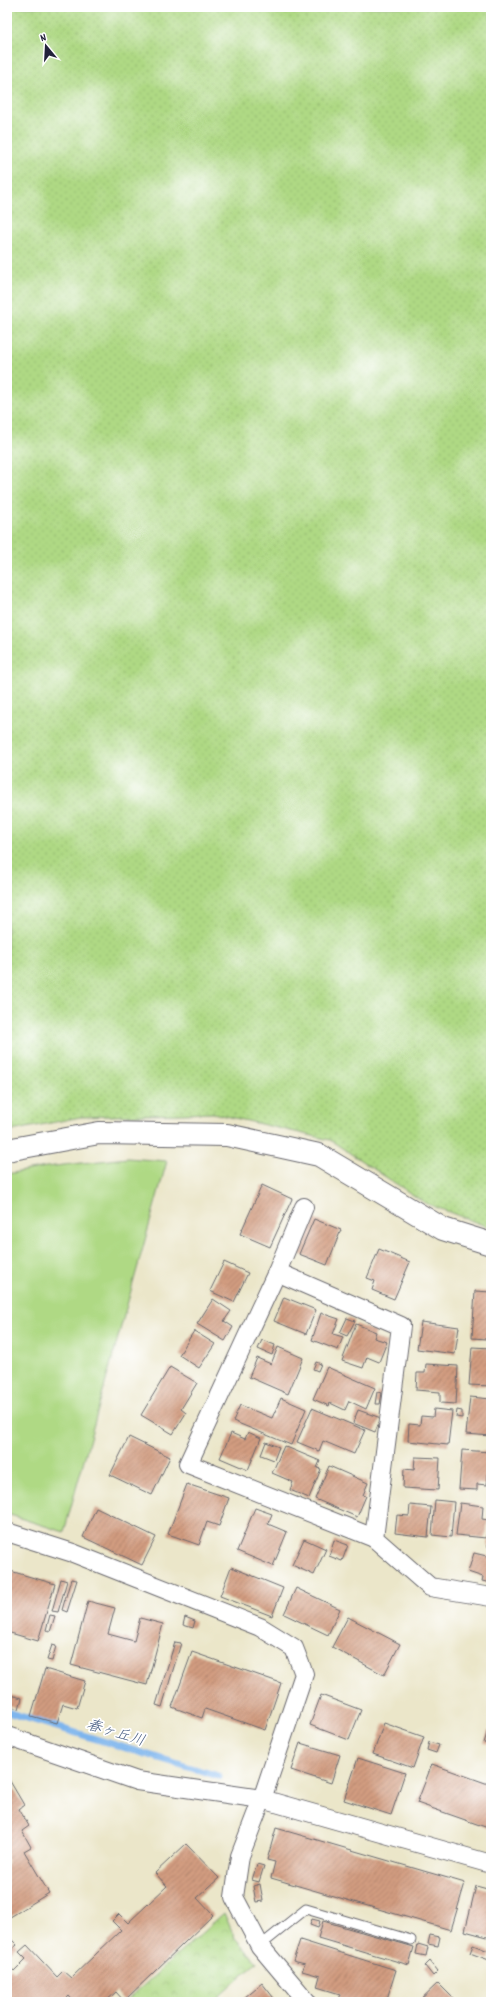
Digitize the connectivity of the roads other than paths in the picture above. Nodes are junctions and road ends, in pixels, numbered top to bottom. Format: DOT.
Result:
graph roads {
  1 [pos="7,1150"];
  2 [pos="304,1206"];
  3 [pos="491,1244"];
  4 [pos="277,1272"];
  5 [pos="7,1532"];
  6 [pos="374,1538"];
  7 [pos="491,1597"];
  8 [pos="7,1736"];
  9 [pos="262,1799"];
  10 [pos="491,1864"];
  11 [pos="411,1940"];
  12 [pos="260,1946"];
  13 [pos="307,2002"];
  1 -- 3 [label="street"];
  2 -- 4 [label="street"];
  4 -- 6 [label="street"];
  4 -- 6 [label="street"];
  5 -- 9 [label="street"];
  6 -- 7 [label="street"];
  8 -- 9 [label="street"];
  9 -- 10 [label="street"];
  9 -- 12 [label="street"];
  11 -- 12 [label="lane"];
  12 -- 13 [label="street"];
}
